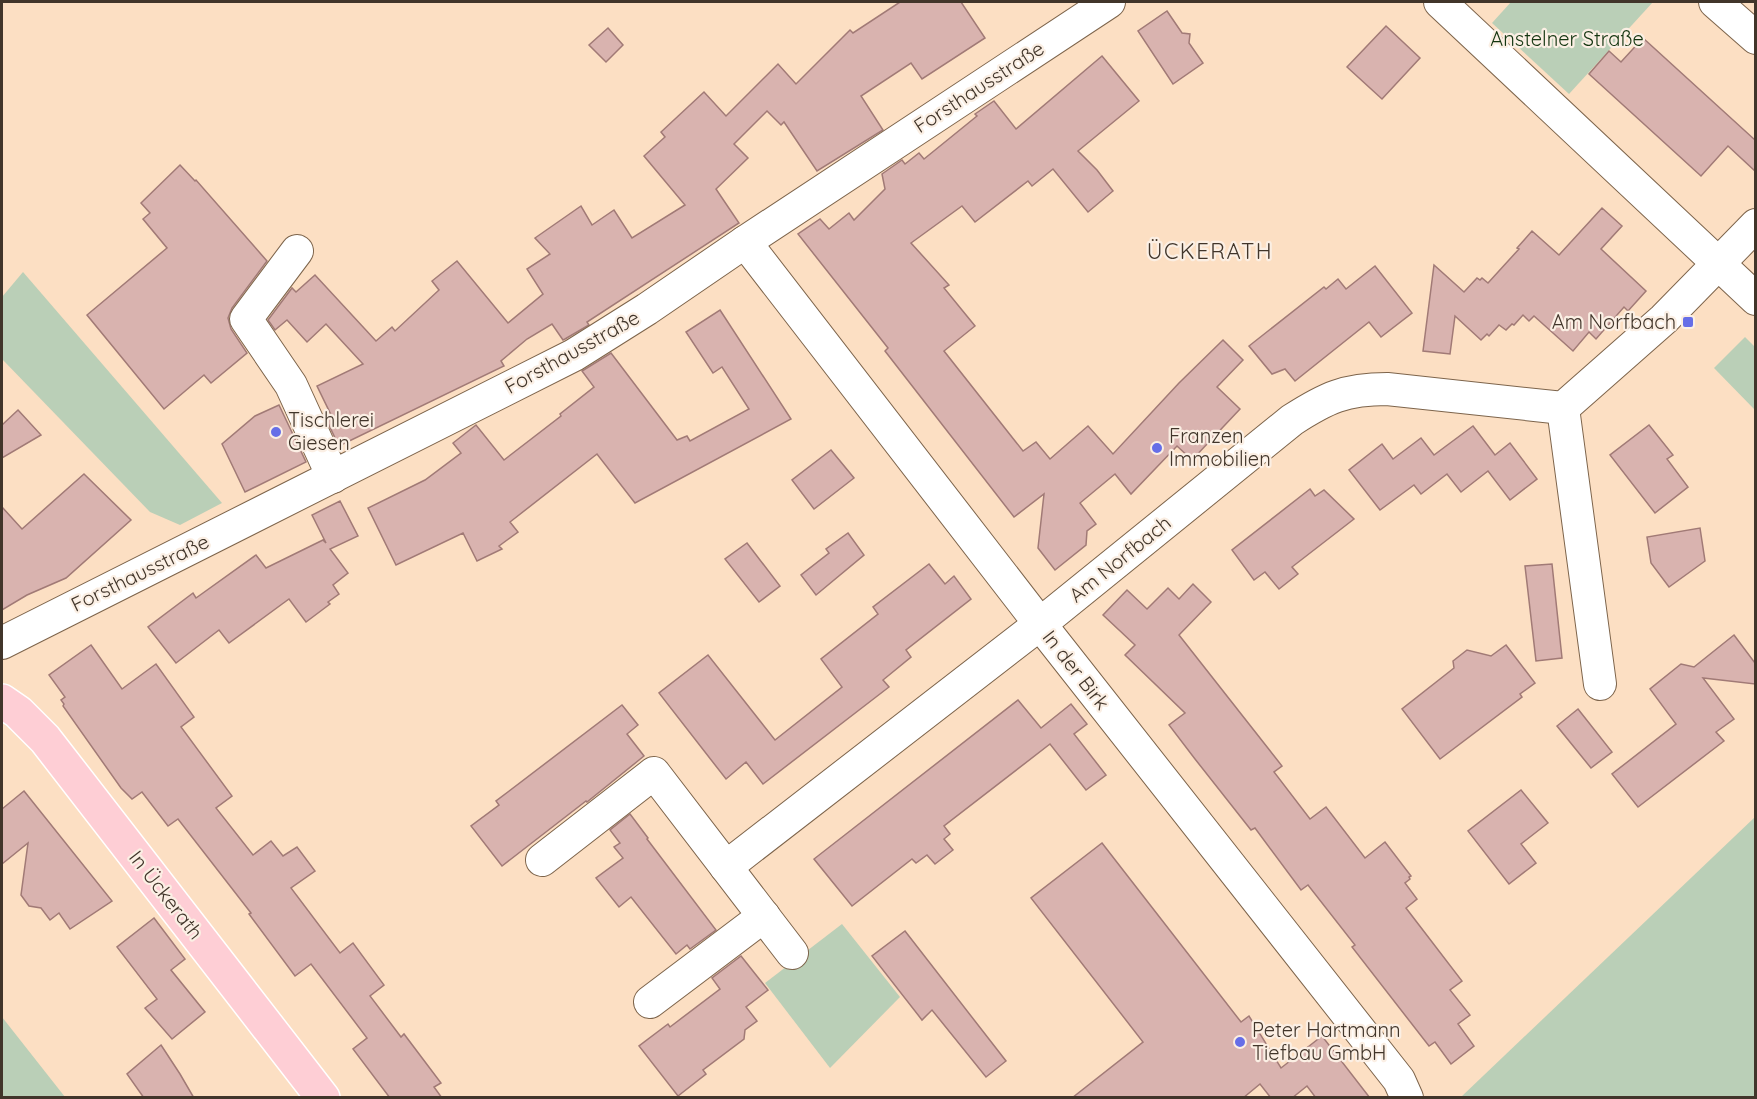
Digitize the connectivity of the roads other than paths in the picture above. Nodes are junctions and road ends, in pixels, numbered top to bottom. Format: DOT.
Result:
graph roads {
  1 [pos="1109,2"];
  2 [pos="1440,2"];
  3 [pos="1715,2"];
  4 [pos="1755,38"];
  5 [pos="1755,225"];
  6 [pos="745,242"];
  7 [pos="297,250"];
  8 [pos="1718,265"];
  9 [pos="1755,299"];
  10 [pos="1563,408"];
  11 [pos="333,477"];
  12 [pos="1040,624"];
  13 [pos="2,643"];
  14 [pos="1600,684"];
  15 [pos="2,700"];
  16 [pos="542,860"];
  17 [pos="726,867"];
  18 [pos="764,916"];
  19 [pos="792,953"];
  20 [pos="650,1002"];
  21 [pos="323,1098"];
  22 [pos="1407,1098"];
  1 -- 6 [label="street, Forsthausstraße"];
  2 -- 8 [label="street"];
  3 -- 4 [label="street"];
  5 -- 8 [label="street"];
  6 -- 11 [label="street, Forsthausstraße"];
  6 -- 12 [label="street, In der Birk"];
  7 -- 11 [label="street"];
  8 -- 9 [label="street"];
  8 -- 10 [label="street"];
  10 -- 12 [label="street, Am Norfbach"];
  10 -- 14 [label="street"];
  11 -- 13 [label="street, Forsthausstraße"];
  12 -- 17 [label="street, Am Norfbach"];
  12 -- 22 [label="street, In der Birk"];
  15 -- 21 [label="main road, In Ückerath"];
  16 -- 17 [label="street"];
  17 -- 18 [label="street"];
  18 -- 19 [label="street"];
  18 -- 20 [label="street"];
}
